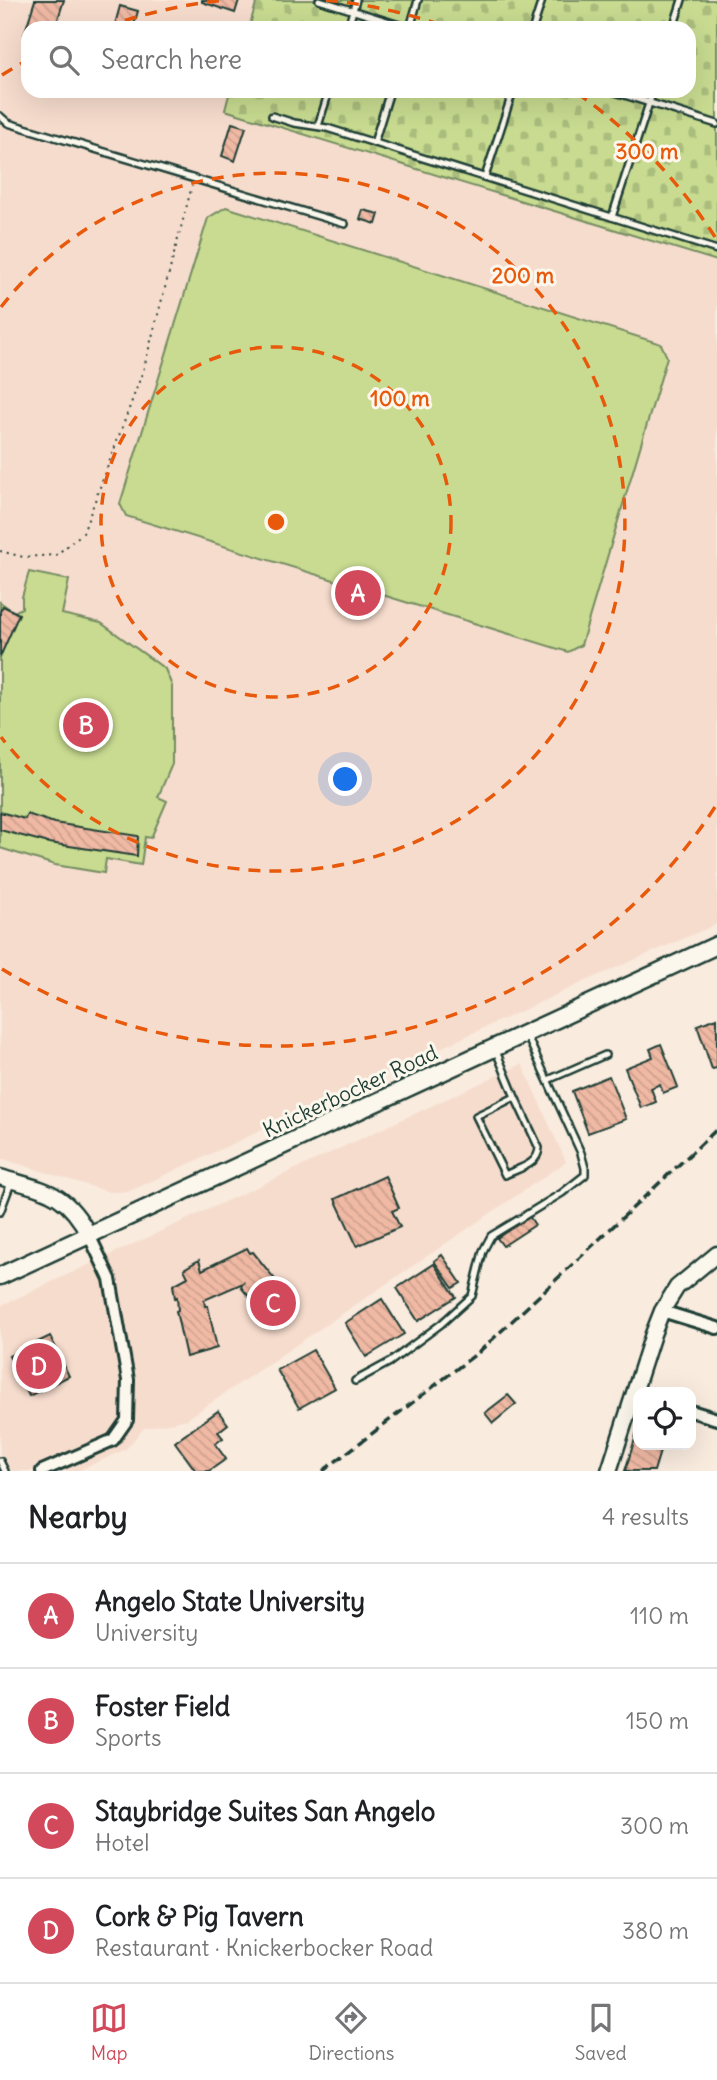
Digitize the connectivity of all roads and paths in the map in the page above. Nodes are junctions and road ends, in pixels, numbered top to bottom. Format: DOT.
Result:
graph roads {
  1 [pos="319,0"];
  2 [pos="356,0"];
  3 [pos="418,0"];
  4 [pos="542,0"];
  5 [pos="682,0"];
  6 [pos="353,10"];
  7 [pos="350,21"];
  8 [pos="387,21"];
  9 [pos="411,21"];
  10 [pos="535,21"];
  11 [pos="675,21"];
  12 [pos="327,98"];
  13 [pos="388,98"];
  14 [pos="511,98"];
  15 [pos="634,98"];
  16 [pos="651,98"];
  17 [pos="649,103"];
  18 [pos="0,116"];
  19 [pos="272,116"];
  20 [pos="717,124"];
  21 [pos="318,126"];
  22 [pos="374,142"];
  23 [pos="485,177"];
  24 [pos="194,179"];
  25 [pos="612,217"];
  26 [pos="345,224"];
  27 [pos="717,250"];
  28 [pos="0,551"];
  29 [pos="717,945"];
  30 [pos="526,1033"];
  31 [pos="494,1048"];
  32 [pos="605,1055"];
  33 [pos="548,1080"];
  34 [pos="515,1097"];
  35 [pos="6,1179"];
  36 [pos="0,1213"];
  37 [pos="89,1235"];
  38 [pos="717,1254"];
  39 [pos="0,1276"];
  40 [pos="662,1311"];
  41 [pos="717,1328"];
  42 [pos="355,1381"];
  43 [pos="638,1387"];
  44 [pos="633,1403"];
  45 [pos="696,1413"];
  46 [pos="717,1419"];
  47 [pos="0,1461"];
  48 [pos="5,1471"];
  49 [pos="42,1471"];
  50 [pos="609,1471"];
  1 -- 6 [label="lane"];
  2 -- 6 [label="lane"];
  3 -- 9 [label="lane"];
  4 -- 10 [label="lane"];
  5 -- 11 [label="lane"];
  6 -- 7 [label="lane"];
  6 -- 8 [label="lane"];
  12 -- 21 [label="lane"];
  13 -- 22 [label="lane"];
  14 -- 23 [label="lane"];
  15 -- 17 [label="lane"];
  16 -- 17 [label="lane"];
  17 -- 20 [label="lane"];
  17 -- 25 [label="lane"];
  18 -- 24 [label="lane"];
  19 -- 21 [label="lane"];
  21 -- 22 [label="lane"];
  22 -- 23 [label="lane"];
  23 -- 25 [label="lane"];
  24 -- 26 [label="lane"];
  24 -- 28 [label="path"];
  25 -- 27 [label="lane"];
  29 -- 30 [label="main road, Knickerbocker Road"];
  30 -- 31 [label="main road, Knickerbocker Road"];
  30 -- 33 [label="lane"];
  31 -- 34 [label="lane"];
  31 -- 37 [label="main road, Knickerbocker Road"];
  32 -- 33 [label="lane"];
  33 -- 42 [label="lane"];
  34 -- 34 [label="lane"];
  35 -- 36 [label="lane"];
  35 -- 37 [label="street"];
  37 -- 39 [label="main road, Knickerbocker Road"];
  37 -- 49 [label="street"];
  38 -- 40 [label="street"];
  40 -- 41 [label="street"];
  40 -- 43 [label="street"];
  44 -- 50 [label="street"];
  45 -- 46 [label="street"];
  47 -- 48 [label="lane"];
}
